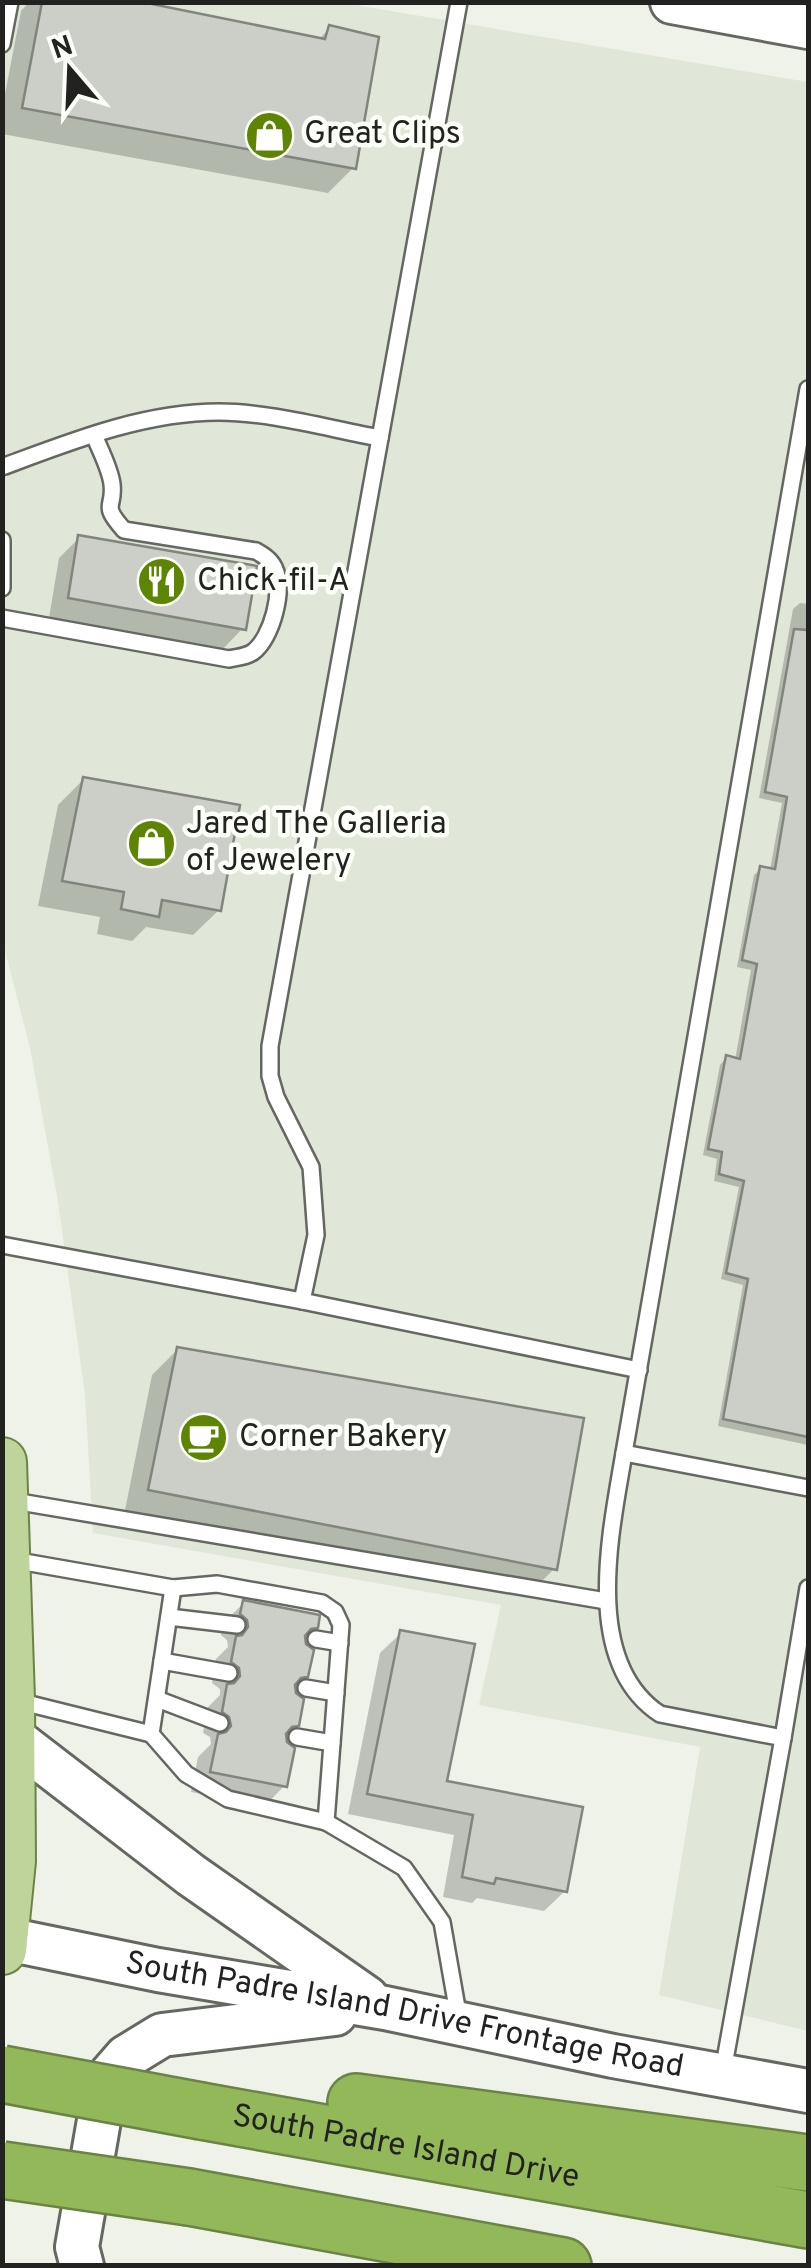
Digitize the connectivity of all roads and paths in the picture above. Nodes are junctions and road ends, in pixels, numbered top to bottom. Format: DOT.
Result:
graph roads {
  1 [pos="10,2"];
  2 [pos="459,2"];
  3 [pos="672,2"];
  4 [pos="808,27"];
  5 [pos="2,44"];
  6 [pos="808,389"];
  7 [pos="94,435"];
  8 [pos="380,438"];
  9 [pos="2,467"];
  10 [pos="2,540"];
  11 [pos="2,588"];
  12 [pos="2,618"];
  13 [pos="2,1246"];
  14 [pos="302,1300"];
  15 [pos="639,1370"];
  16 [pos="624,1453"];
  17 [pos="4,1481"];
  18 [pos="808,1488"];
  19 [pos="7,1558"];
  20 [pos="173,1588"];
  21 [pos="808,1588"];
  22 [pos="606,1601"];
  23 [pos="169,1617"];
  24 [pos="237,1625"];
  25 [pos="5,1628"];
  26 [pos="316,1638"];
  27 [pos="340,1643"];
  28 [pos="162,1661"];
  29 [pos="229,1673"];
  30 [pos="306,1688"];
  31 [pos="336,1694"];
  32 [pos="157,1700"];
  33 [pos="10,1717"];
  34 [pos="220,1723"];
  35 [pos="151,1734"];
  36 [pos="297,1737"];
  37 [pos="782,1738"];
  38 [pos="332,1743"];
  39 [pos="326,1822"];
  40 [pos="3,1942"];
  41 [pos="385,2008"];
  42 [pos="460,2023"];
  43 [pos="2,2074"];
  44 [pos="722,2075"];
  45 [pos="808,2091"];
  46 [pos="201,2111"];
  47 [pos="808,2163"];
  48 [pos="2,2170"];
  49 [pos="281,2215"];
  50 [pos="808,2220"];
  51 [pos="82,2266"];
  52 [pos="378,2266"];
  53 [pos="563,2266"];
  1 -- 5 [label="lane"];
  2 -- 8 [label="lane"];
  3 -- 4 [label="main road"];
  6 -- 15 [label="lane"];
  7 -- 8 [label="lane"];
  7 -- 9 [label="lane"];
  7 -- 12 [label="lane"];
  8 -- 14 [label="lane"];
  10 -- 11 [label="lane"];
  13 -- 14 [label="lane"];
  14 -- 15 [label="lane"];
  15 -- 16 [label="lane"];
  16 -- 18 [label="lane"];
  16 -- 22 [label="lane"];
  17 -- 19 [label="main road"];
  17 -- 22 [label="lane"];
  19 -- 20 [label="lane"];
  19 -- 25 [label="main road"];
  20 -- 23 [label="lane"];
  20 -- 27 [label="lane"];
  21 -- 37 [label="lane"];
  22 -- 37 [label="lane"];
  23 -- 24 [label="lane"];
  23 -- 28 [label="lane"];
  25 -- 33 [label="main road"];
  26 -- 27 [label="lane"];
  27 -- 31 [label="lane"];
  28 -- 29 [label="lane"];
  28 -- 32 [label="lane"];
  30 -- 31 [label="lane"];
  31 -- 38 [label="lane"];
  32 -- 34 [label="lane"];
  32 -- 35 [label="lane"];
  33 -- 35 [label="lane"];
  33 -- 40 [label="main road"];
  33 -- 41 [label="main road"];
  35 -- 39 [label="lane"];
  36 -- 38 [label="lane"];
  37 -- 44 [label="lane"];
  38 -- 39 [label="lane"];
  39 -- 42 [label="lane"];
  40 -- 41 [label="main road, South Padre Island Drive Frontage Road"];
  41 -- 42 [label="main road, South Padre Island Drive Frontage Road"];
  41 -- 51 [label="main road"];
  42 -- 44 [label="main road, South Padre Island Drive Frontage Road"];
  43 -- 46 [label="highway, South Padre Island Drive, bridge"];
  44 -- 45 [label="main road, South Padre Island Drive Frontage Road"];
  46 -- 47 [label="highway"];
  46 -- 50 [label="highway, South Padre Island Drive"];
  48 -- 49 [label="highway, bridge"];
  49 -- 52 [label="highway"];
  49 -- 53 [label="highway"];
}
